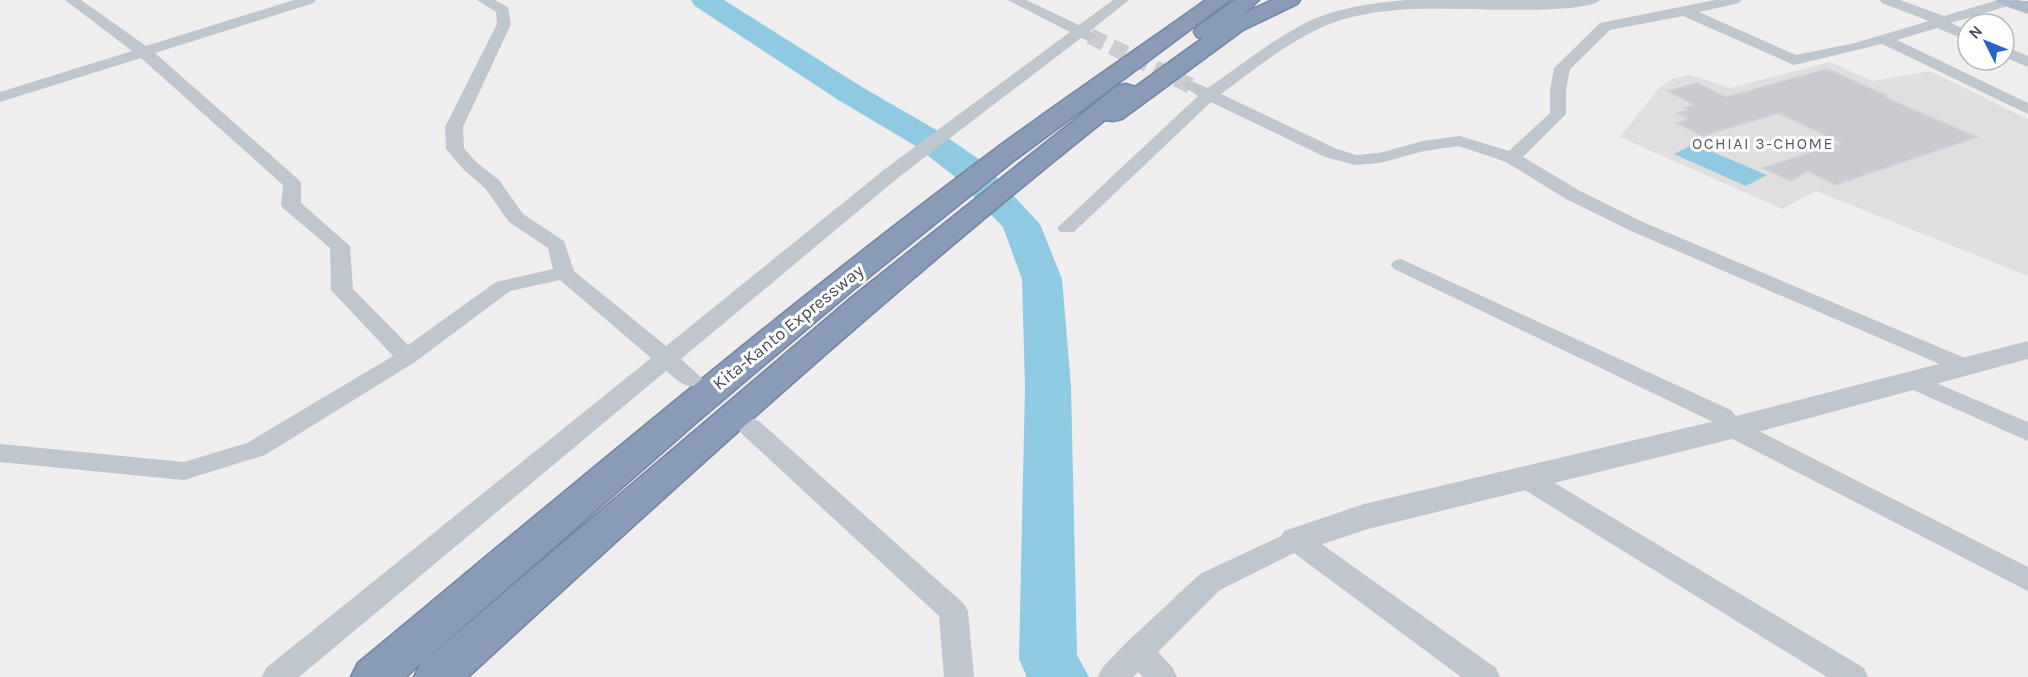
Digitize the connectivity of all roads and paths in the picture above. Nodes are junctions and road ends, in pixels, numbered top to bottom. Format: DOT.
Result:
graph roads {
  1 [pos="72,0"];
  2 [pos="309,0"];
  3 [pos="484,0"];
  4 [pos="1015,0"];
  5 [pos="1122,0"];
  6 [pos="1200,0"];
  7 [pos="1220,0"];
  8 [pos="1250,0"];
  9 [pos="1290,0"];
  10 [pos="1593,0"];
  11 [pos="1734,0"];
  12 [pos="1887,0"];
  13 [pos="2018,2"];
  14 [pos="1685,11"];
  15 [pos="1940,22"];
  16 [pos="1956,30"];
  17 [pos="1085,34"];
  18 [pos="1883,39"];
  19 [pos="145,52"];
  20 [pos="1191,86"];
  21 [pos="1208,95"];
  22 [pos="0,97"];
  23 [pos="1078,100"];
  24 [pos="2028,109"];
  25 [pos="1512,158"];
  26 [pos="1028,169"];
  27 [pos="1067,228"];
  28 [pos="925,234"];
  29 [pos="1401,264"];
  30 [pos="564,273"];
  31 [pos="2028,350"];
  32 [pos="406,357"];
  33 [pos="665,357"];
  34 [pos="1964,366"];
  35 [pos="692,380"];
  36 [pos="1910,380"];
  37 [pos="750,427"];
  38 [pos="1732,428"];
  39 [pos="2028,432"];
  40 [pos="0,453"];
  41 [pos="1524,477"];
  42 [pos="1296,540"];
  43 [pos="2028,580"];
  44 [pos="1138,651"];
  45 [pos="277,677"];
  46 [pos="374,677"];
  47 [pos="437,677"];
  48 [pos="959,677"];
  49 [pos="1113,677"];
  50 [pos="1162,677"];
  51 [pos="1485,677"];
  52 [pos="1853,677"];
  1 -- 19 [label="street"];
  2 -- 19 [label="street"];
  3 -- 30 [label="street"];
  4 -- 17 [label="street"];
  5 -- 17 [label="street"];
  6 -- 23 [label="highway"];
  7 -- 23 [label="highway, Kita-Kanto Expressway"];
  8 -- 26 [label="highway, Kita-Kanto Expressway"];
  9 -- 26 [label="highway"];
  10 -- 21 [label="street"];
  11 -- 14 [label="street"];
  12 -- 15 [label="street"];
  13 -- 15 [label="street"];
  14 -- 18 [label="street"];
  14 -- 25 [label="street"];
  15 -- 16 [label="street"];
  15 -- 18 [label="street"];
  17 -- 33 [label="street"];
  18 -- 24 [label="street"];
  19 -- 22 [label="street"];
  19 -- 32 [label="street"];
  20 -- 21 [label="street"];
  21 -- 25 [label="street"];
  21 -- 27 [label="street"];
  23 -- 28 [label="highway, Kita-Kanto Expressway"];
  25 -- 34 [label="street"];
  26 -- 28 [label="highway, Kita-Kanto Expressway"];
  28 -- 46 [label="highway, Kita-Kanto Expressway"];
  28 -- 47 [label="highway, Kita-Kanto Expressway"];
  29 -- 38 [label="street"];
  30 -- 32 [label="street"];
  30 -- 33 [label="street"];
  31 -- 34 [label="street"];
  32 -- 40 [label="street"];
  33 -- 35 [label="street"];
  33 -- 45 [label="street"];
  34 -- 36 [label="street"];
  36 -- 38 [label="street"];
  36 -- 39 [label="street"];
  37 -- 48 [label="street"];
  38 -- 41 [label="street"];
  38 -- 43 [label="street"];
  41 -- 42 [label="street"];
  41 -- 52 [label="street"];
  42 -- 44 [label="street"];
  42 -- 51 [label="street"];
  44 -- 49 [label="street"];
  44 -- 50 [label="street"];
}
